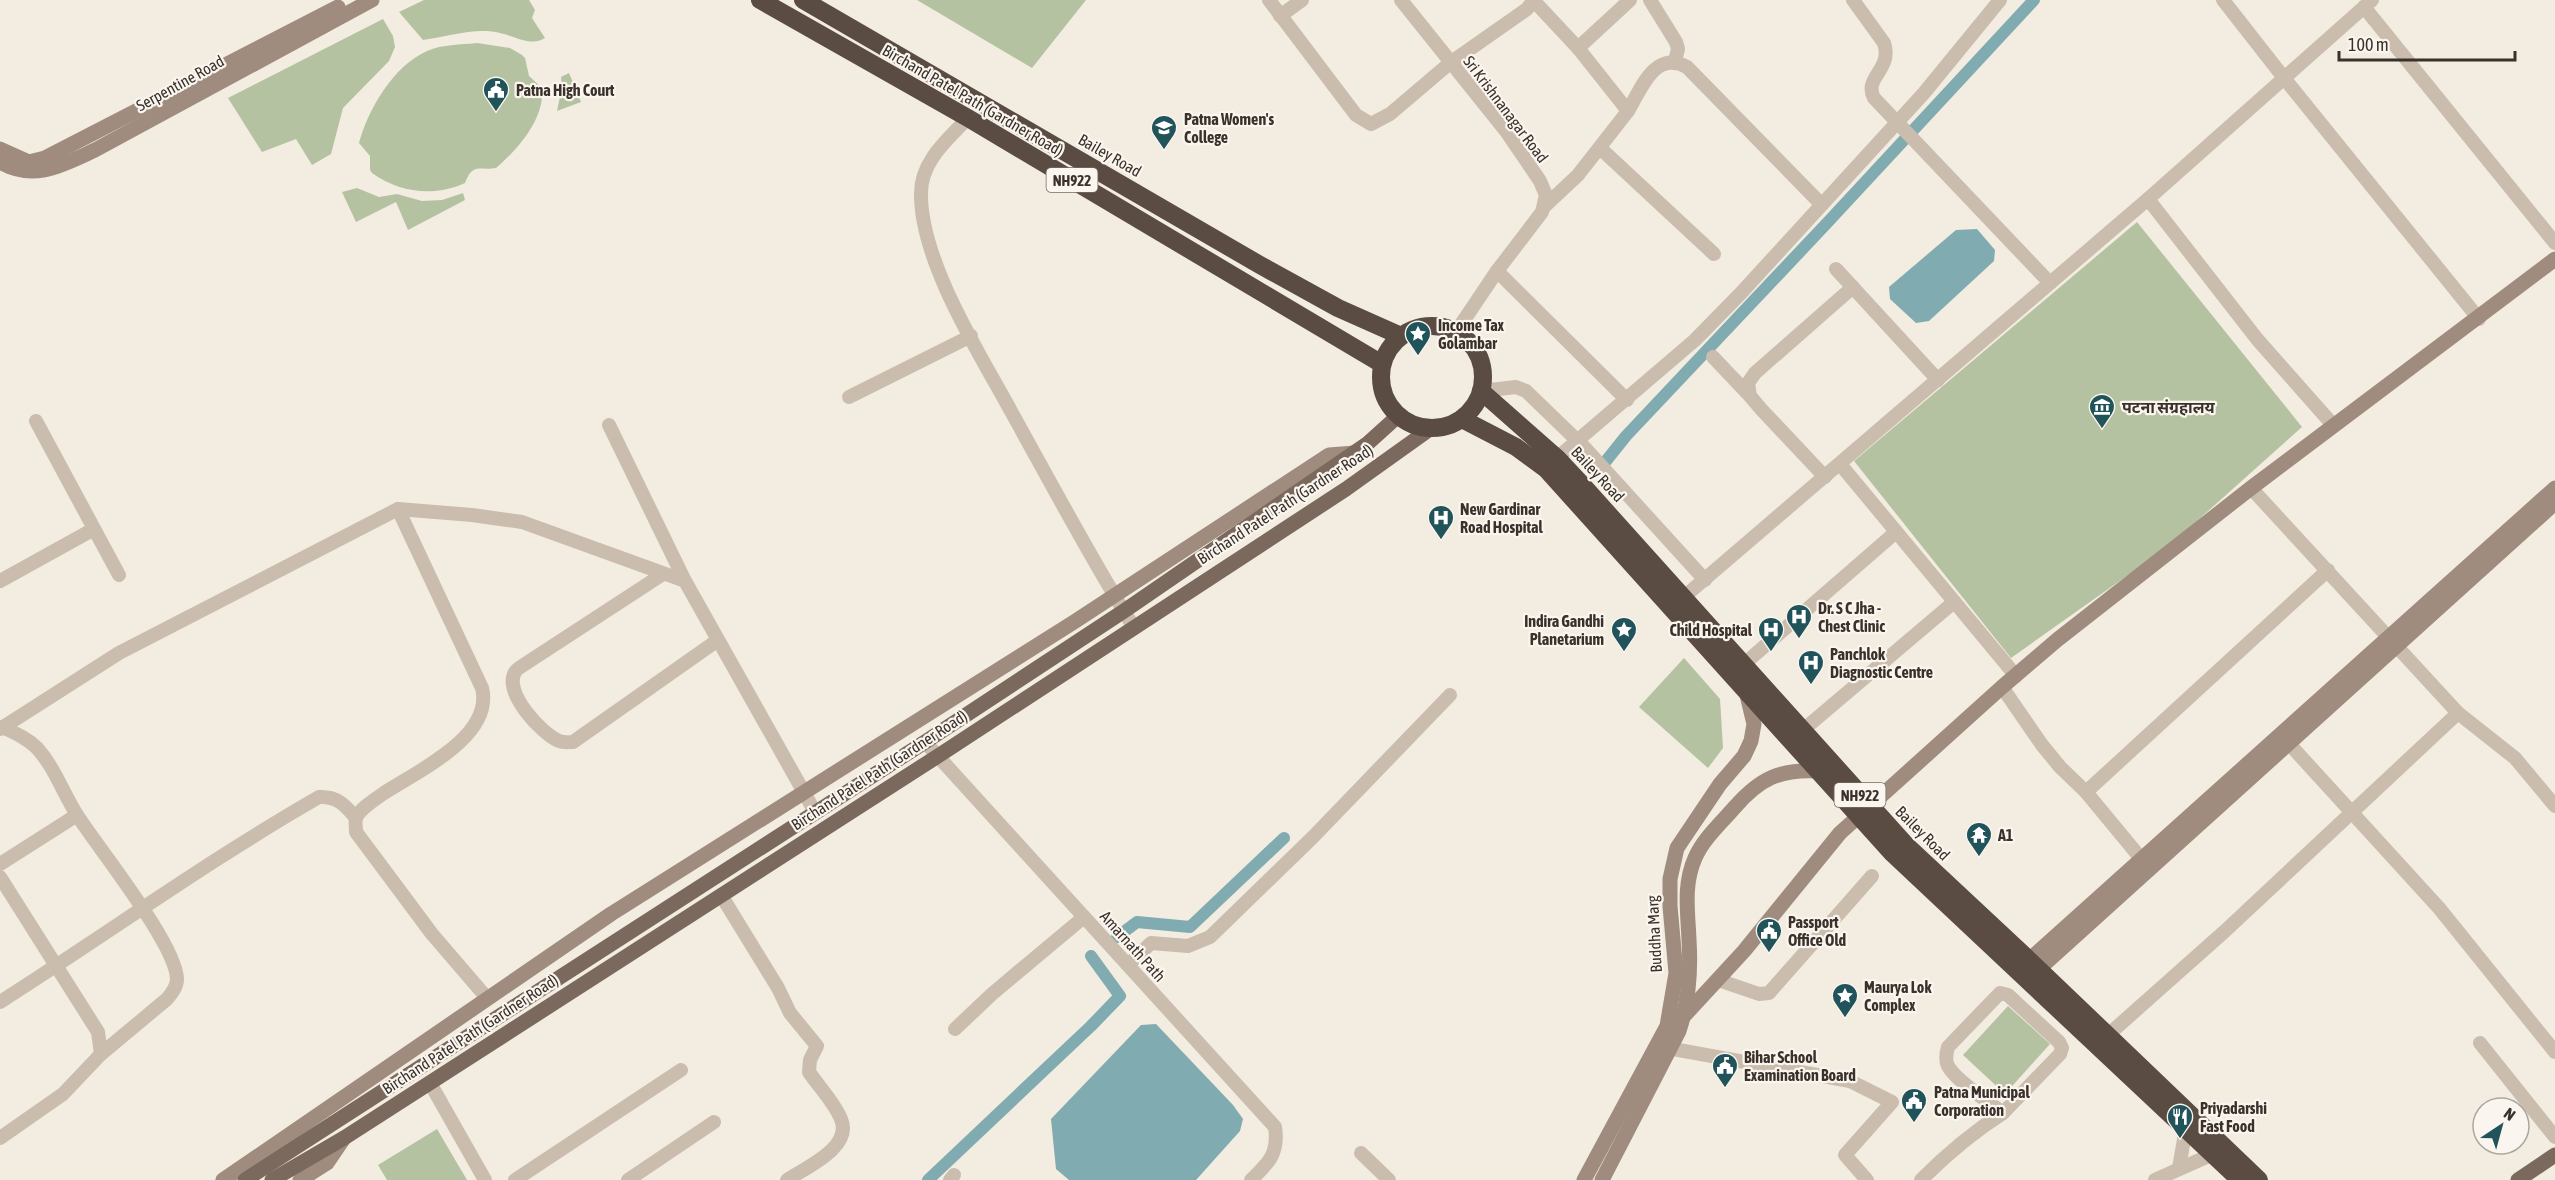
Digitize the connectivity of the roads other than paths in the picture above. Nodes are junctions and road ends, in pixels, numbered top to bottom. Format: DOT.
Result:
graph roads {
  1 [pos="351,0"];
  2 [pos="372,0"];
  3 [pos="760,0"];
  4 [pos="803,0"];
  5 [pos="1269,0"];
  6 [pos="1302,0"];
  7 [pos="1401,0"];
  8 [pos="1534,0"];
  9 [pos="1630,0"];
  10 [pos="1650,0"];
  11 [pos="1853,0"];
  12 [pos="2000,0"];
  13 [pos="2223,0"];
  14 [pos="2368,4"];
  15 [pos="1280,16"];
  16 [pos="1578,48"];
  17 [pos="1675,61"];
  18 [pos="1450,63"];
  19 [pos="2284,78"];
  20 [pos="1628,111"];
  21 [pos="968,118"];
  22 [pos="1899,126"];
  23 [pos="1600,148"];
  24 [pos="0,149"];
  25 [pos="0,162"];
  26 [pos="28,167"];
  27 [pos="2148,199"];
  28 [pos="1821,204"];
  29 [pos="1545,206"];
  30 [pos="2555,243"];
  31 [pos="1714,254"];
  32 [pos="2555,260"];
  33 [pos="1836,268"];
  34 [pos="1497,271"];
  35 [pos="2050,284"];
  36 [pos="1853,287"];
  37 [pos="2479,319"];
  38 [pos="1456,332"];
  39 [pos="971,336"];
  40 [pos="1401,336"];
  41 [pos="1713,357"];
  42 [pos="1382,364"];
  43 [pos="1938,380"];
  44 [pos="1481,391"];
  45 [pos="1750,396"];
  46 [pos="849,397"];
  47 [pos="1627,400"];
  48 [pos="1398,416"];
  49 [pos="1462,419"];
  50 [pos="36,420"];
  51 [pos="2333,424"];
  52 [pos="609,425"];
  53 [pos="1430,429"];
  54 [pos="1582,445"];
  55 [pos="1355,453"];
  56 [pos="1557,458"];
  57 [pos="1840,464"];
  58 [pos="1825,477"];
  59 [pos="2251,488"];
  60 [pos="2555,488"];
  61 [pos="2555,503"];
  62 [pos="398,509"];
  63 [pos="94,529"];
  64 [pos="1896,532"];
  65 [pos="2328,570"];
  66 [pos="663,574"];
  67 [pos="119,575"];
  68 [pos="1705,580"];
  69 [pos="0,581"];
  70 [pos="685,581"];
  71 [pos="1114,596"];
  72 [pos="1677,602"];
  73 [pos="1954,602"];
  74 [pos="1124,611"];
  75 [pos="1133,627"];
  76 [pos="718,640"];
  77 [pos="2392,642"];
  78 [pos="1744,664"];
  79 [pos="2016,676"];
  80 [pos="2002,687"];
  81 [pos="1746,690"];
  82 [pos="1450,695"];
  83 [pos="2458,712"];
  84 [pos="1,728"];
  85 [pos="1803,730"];
  86 [pos="2281,741"];
  87 [pos="925,742"];
  88 [pos="938,756"];
  89 [pos="1818,771"];
  90 [pos="804,791"];
  91 [pos="2086,792"];
  92 [pos="2555,806"];
  93 [pos="1864,811"];
  94 [pos="816,812"];
  95 [pos="2353,813"];
  96 [pos="77,815"];
  97 [pos="356,818"];
  98 [pos="2145,863"];
  99 [pos="0,864"];
  100 [pos="1872,876"];
  101 [pos="0,877"];
  102 [pos="721,895"];
  103 [pos="142,910"];
  104 [pos="1084,916"];
  105 [pos="58,965"];
  106 [pos="1128,965"];
  107 [pos="2030,967"];
  108 [pos="1718,980"];
  109 [pos="2008,995"];
  110 [pos="487,998"];
  111 [pos="0,1002"];
  112 [pos="499,1015"];
  113 [pos="1684,1016"];
  114 [pos="955,1029"];
  115 [pos="2108,1035"];
  116 [pos="2480,1043"];
  117 [pos="1664,1047"];
  118 [pos="2555,1052"];
  119 [pos="101,1054"];
  120 [pos="681,1070"];
  121 [pos="430,1083"];
  122 [pos="2002,1113"];
  123 [pos="714,1122"];
  124 [pos="2186,1128"];
  125 [pos="2555,1137"];
  126 [pos="0,1138"];
  127 [pos="344,1138"];
  128 [pos="1361,1153"];
  129 [pos="2213,1154"];
  130 [pos="2555,1155"];
  131 [pos="2179,1168"];
  132 [pos="270,1176"];
  133 [pos="223,1180"];
  134 [pos="245,1180"];
  135 [pos="300,1180"];
  136 [pos="485,1180"];
  137 [pos="515,1180"];
  138 [pos="628,1180"];
  139 [pos="787,1180"];
  140 [pos="1251,1180"];
  141 [pos="1389,1180"];
  142 [pos="1584,1180"];
  143 [pos="1602,1180"];
  144 [pos="1867,1180"];
  145 [pos="1921,1180"];
  146 [pos="2155,1180"];
  147 [pos="2240,1180"];
  148 [pos="2259,1180"];
  149 [pos="2518,1180"];
  1 -- 26 [label="street"];
  2 -- 26 [label="street, Serpentine Road"];
  3 -- 21 [label="highway, Birchand Patel Path (Gardner Road) / NH922"];
  4 -- 40 [label="highway, Bailey Road / NH922"];
  5 -- 15 [label="street"];
  6 -- 15 [label="street"];
  7 -- 18 [label="street, Sri Krishnanagar Road"];
  8 -- 16 [label="street"];
  8 -- 18 [label="street"];
  9 -- 16 [label="street"];
  10 -- 17 [label="street"];
  11 -- 22 [label="street"];
  12 -- 22 [label="street"];
  13 -- 19 [label="street"];
  14 -- 19 [label="street"];
  14 -- 30 [label="street"];
  15 -- 18 [label="street"];
  16 -- 20 [label="street"];
  17 -- 20 [label="street"];
  17 -- 28 [label="street"];
  18 -- 29 [label="street, Sri Krishnanagar Road"];
  19 -- 27 [label="street"];
  19 -- 37 [label="street"];
  20 -- 23 [label="street"];
  21 -- 39 [label="street"];
  21 -- 42 [label="highway, Birchand Patel Path (Gardner Road) / NH922"];
  22 -- 28 [label="street"];
  22 -- 35 [label="street"];
  23 -- 29 [label="street"];
  23 -- 31 [label="street"];
  24 -- 26 [label="street"];
  25 -- 26 [label="street, Serpentine Road"];
  27 -- 35 [label="street"];
  27 -- 51 [label="street"];
  28 -- 47 [label="street"];
  29 -- 34 [label="street"];
  32 -- 37 [label="street"];
  33 -- 36 [label="street"];
  34 -- 38 [label="street"];
  34 -- 47 [label="street"];
  35 -- 43 [label="street"];
  36 -- 43 [label="street"];
  36 -- 45 [label="street"];
  37 -- 51 [label="street"];
  38 -- 40 [label="highway"];
  38 -- 44 [label="highway"];
  39 -- 46 [label="street"];
  39 -- 71 [label="street"];
  40 -- 42 [label="highway"];
  41 -- 45 [label="street"];
  42 -- 48 [label="highway"];
  43 -- 57 [label="street"];
  44 -- 49 [label="highway"];
  44 -- 54 [label="street"];
  44 -- 56 [label="highway, Bailey Road / NH922"];
  45 -- 58 [label="street"];
  47 -- 54 [label="street"];
  48 -- 53 [label="highway"];
  48 -- 55 [label="main road, Birchand Patel Path (Gardner Road)"];
  49 -- 53 [label="highway"];
  49 -- 72 [label="highway, Bailey Road / NH922"];
  50 -- 63 [label="street"];
  51 -- 59 [label="street"];
  52 -- 70 [label="street"];
  53 -- 75 [label="main road, Birchand Patel Path (Gardner Road)"];
  54 -- 56 [label="street"];
  54 -- 68 [label="street"];
  55 -- 71 [label="street"];
  55 -- 74 [label="main road, Birchand Patel Path (Gardner Road)"];
  56 -- 72 [label="highway, Bailey Road / NH922"];
  57 -- 58 [label="street"];
  57 -- 64 [label="street"];
  58 -- 68 [label="street"];
  59 -- 65 [label="street"];
  59 -- 79 [label="street"];
  60 -- 77 [label="street"];
  61 -- 77 [label="street"];
  62 -- 66 [label="street"];
  62 -- 84 [label="street"];
  62 -- 97 [label="street"];
  63 -- 67 [label="street"];
  63 -- 69 [label="street"];
  64 -- 73 [label="street"];
  64 -- 78 [label="street"];
  65 -- 77 [label="street"];
  65 -- 91 [label="street"];
  66 -- 70 [label="street"];
  66 -- 76 [label="street"];
  68 -- 72 [label="street"];
  70 -- 76 [label="street"];
  71 -- 74 [label="street"];
  71 -- 90 [label="street"];
  72 -- 78 [label="highway, Bailey Road / NH922"];
  72 -- 81 [label="highway, Bailey Road / NH922"];
  73 -- 79 [label="street"];
  73 -- 85 [label="street"];
  74 -- 75 [label="street"];
  74 -- 87 [label="main road, Birchand Patel Path (Gardner Road)"];
  75 -- 88 [label="main road, Birchand Patel Path (Gardner Road)"];
  76 -- 90 [label="street"];
  77 -- 83 [label="street"];
  77 -- 86 [label="street"];
  78 -- 85 [label="highway, Bailey Road / NH922"];
  79 -- 80 [label="street"];
  80 -- 91 [label="street"];
  80 -- 93 [label="street"];
  81 -- 89 [label="highway, Bailey Road / NH922"];
  81 -- 117 [label="street, Buddha Marg"];
  82 -- 106 [label="street"];
  83 -- 92 [label="street"];
  83 -- 95 [label="street"];
  84 -- 96 [label="street"];
  85 -- 93 [label="highway, Bailey Road / NH922"];
  86 -- 95 [label="street"];
  86 -- 98 [label="street"];
  87 -- 88 [label="street, Amarnath Path"];
  87 -- 94 [label="main road, Birchand Patel Path (Gardner Road)"];
  88 -- 102 [label="main road, Birchand Patel Path (Gardner Road)"];
  88 -- 104 [label="street, Amarnath Path"];
  89 -- 93 [label="highway, Bailey Road / NH922"];
  89 -- 113 [label="street, Buddha Marg"];
  90 -- 94 [label="street"];
  90 -- 110 [label="street"];
  91 -- 98 [label="street"];
  93 -- 107 [label="highway, Bailey Road / NH922"];
  93 -- 108 [label="street"];
  94 -- 112 [label="main road, Birchand Patel Path (Gardner Road)"];
  95 -- 115 [label="street"];
  95 -- 118 [label="street"];
  96 -- 99 [label="street"];
  96 -- 103 [label="street"];
  97 -- 103 [label="street"];
  97 -- 110 [label="street"];
  98 -- 107 [label="street"];
  100 -- 108 [label="street"];
  101 -- 105 [label="street"];
  102 -- 121 [label="main road, Birchand Patel Path (Gardner Road)"];
  102 -- 139 [label="street"];
  103 -- 105 [label="street"];
  103 -- 119 [label="street"];
  104 -- 106 [label="street, Amarnath Path"];
  104 -- 114 [label="street"];
  105 -- 111 [label="street"];
  105 -- 119 [label="street"];
  106 -- 140 [label="street, Amarnath Path"];
  107 -- 109 [label="street"];
  107 -- 115 [label="highway, Bailey Road / NH922"];
  107 -- 124 [label="highway, Bailey Road / NH922"];
  108 -- 113 [label="street"];
  109 -- 122 [label="street"];
  109 -- 122 [label="street"];
  110 -- 112 [label="street"];
  110 -- 133 [label="street"];
  112 -- 132 [label="main road, Birchand Patel Path (Gardner Road)"];
  113 -- 117 [label="street, Buddha Marg"];
  115 -- 148 [label="highway, Bailey Road / NH922"];
  116 -- 125 [label="street"];
  117 -- 142 [label="street, Buddha Marg"];
  117 -- 143 [label="street, Buddha Marg"];
  117 -- 144 [label="street"];
  119 -- 126 [label="street"];
  120 -- 137 [label="street"];
  121 -- 127 [label="main road, Birchand Patel Path (Gardner Road)"];
  121 -- 136 [label="street"];
  122 -- 145 [label="street"];
  123 -- 138 [label="street"];
  124 -- 129 [label="highway, Bailey Road / NH922"];
  124 -- 131 [label="street"];
  127 -- 132 [label="main road, Birchand Patel Path (Gardner Road)"];
  127 -- 135 [label="street"];
  128 -- 141 [label="street"];
  129 -- 131 [label="street"];
  129 -- 147 [label="highway, Bailey Road / NH922"];
  130 -- 149 [label="main road"];
  131 -- 146 [label="street"];
  132 -- 134 [label="main road"];
}
